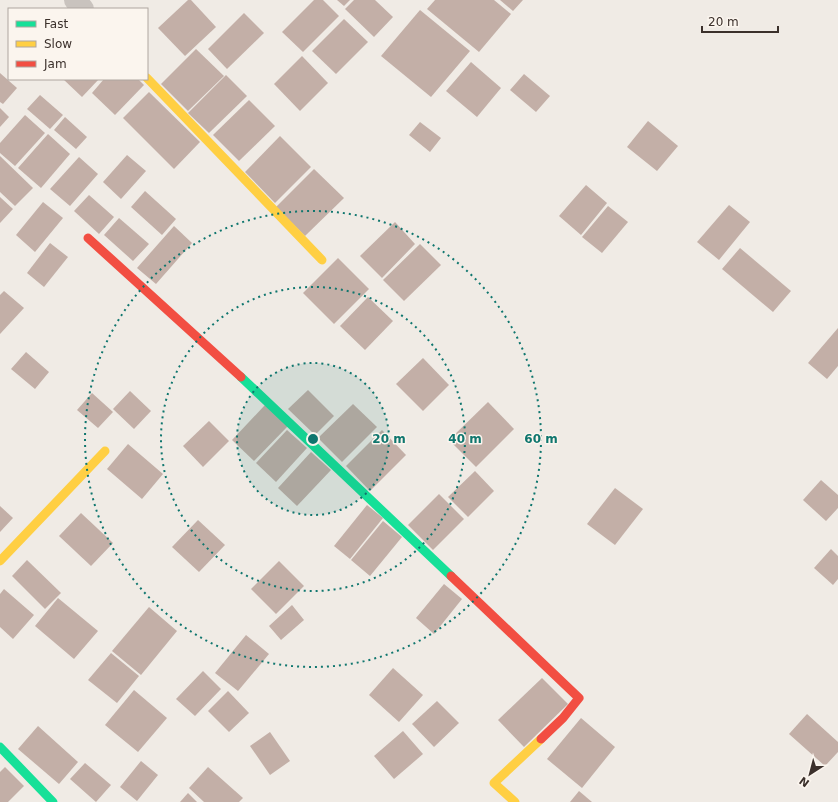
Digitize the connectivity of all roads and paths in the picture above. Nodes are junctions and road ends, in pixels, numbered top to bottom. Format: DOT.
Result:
graph roads {
  1 [pos="75,0"];
  2 [pos="82,8"];
  3 [pos="148,79"];
  4 [pos="88,238"];
  5 [pos="322,260"];
  6 [pos="105,451"];
  7 [pos="0,561"];
  8 [pos="0,747"];
  9 [pos="52,802"];
  10 [pos="515,802"];
  1 -- 2 [label="street"];
  3 -- 5 [label="street"];
  4 -- 10 [label="street"];
  6 -- 7 [label="street"];
  8 -- 9 [label="street"];
}
